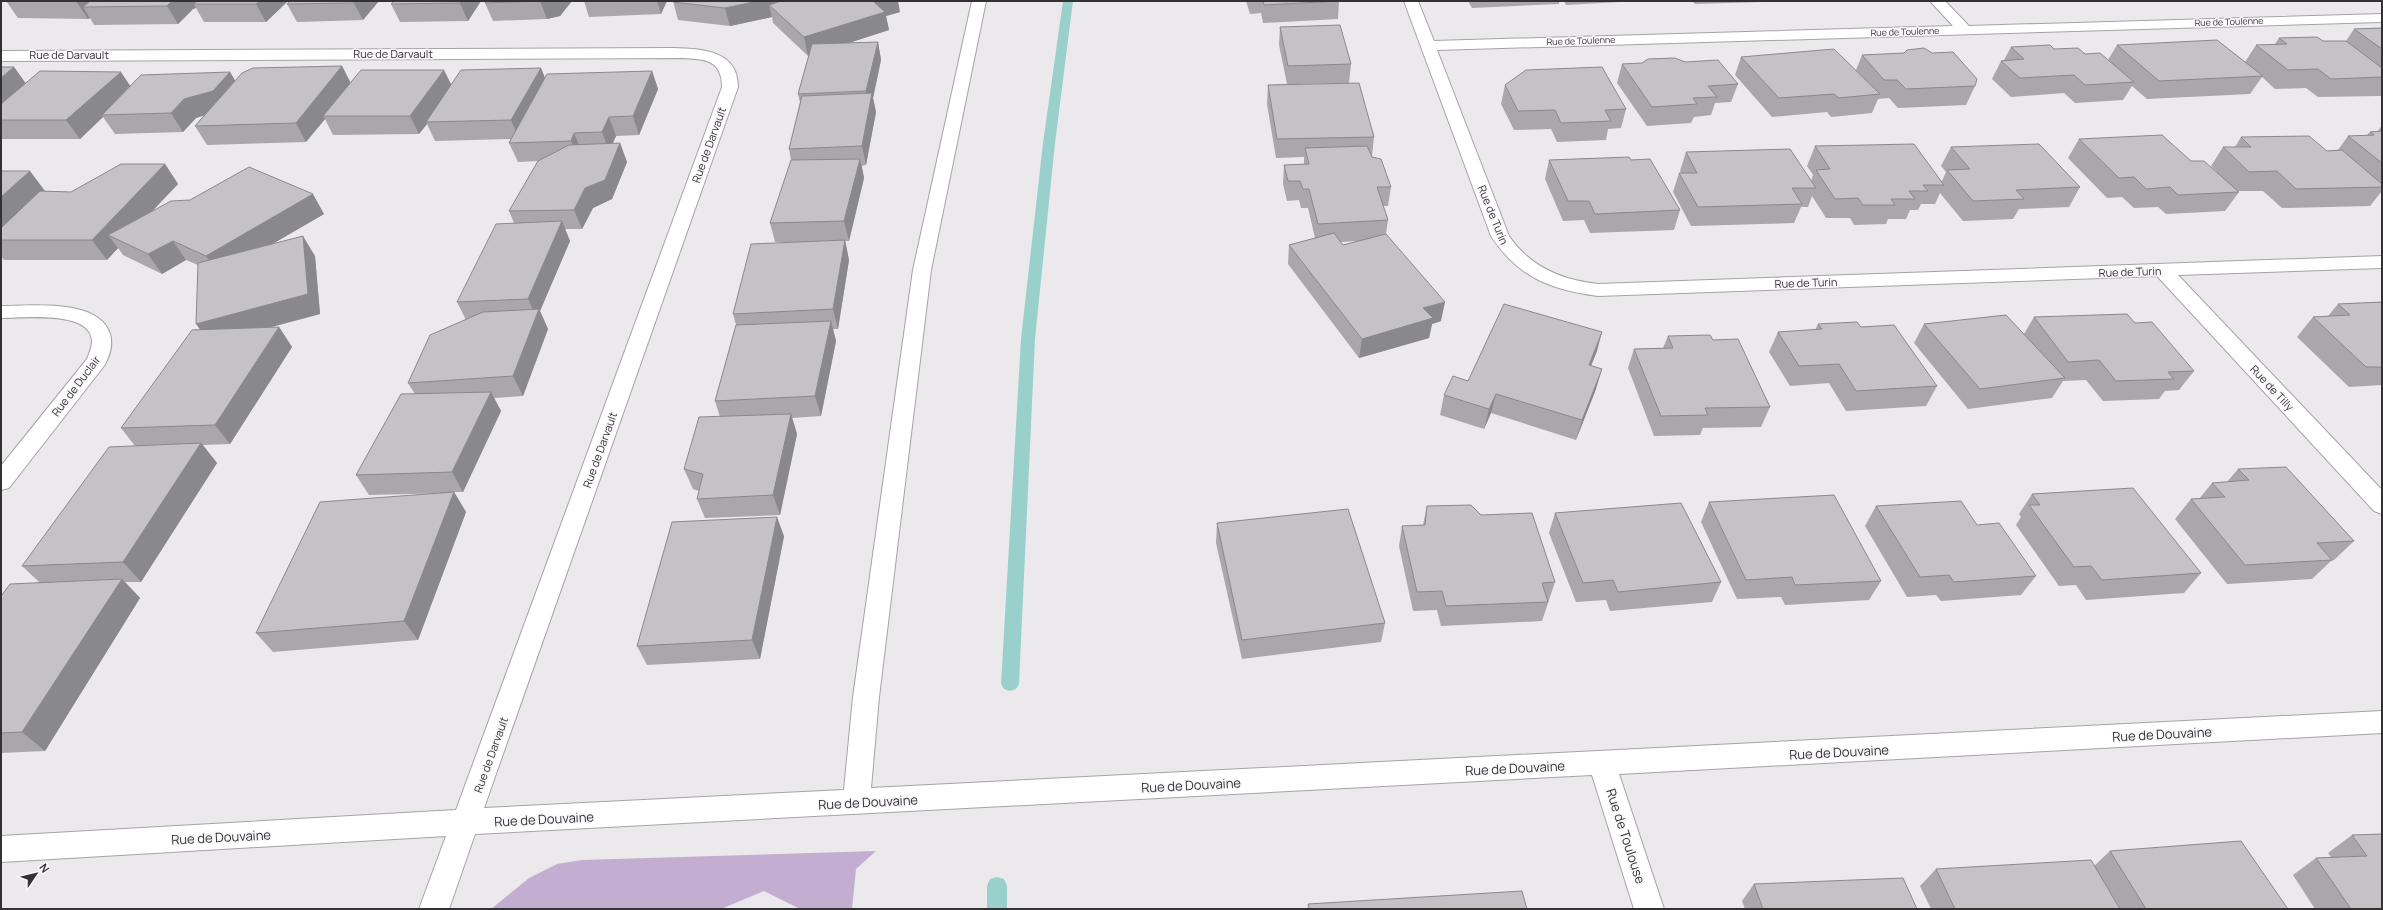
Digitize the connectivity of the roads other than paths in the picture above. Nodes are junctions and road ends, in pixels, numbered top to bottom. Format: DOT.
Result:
graph roads {
  1 [pos="979,1"];
  2 [pos="1411,1"];
  3 [pos="1937,1"];
  4 [pos="2382,18"];
  5 [pos="1965,30"];
  6 [pos="1428,46"];
  7 [pos="1,56"];
  8 [pos="2382,262"];
  9 [pos="2163,271"];
  10 [pos="1,312"];
  11 [pos="1,482"];
  12 [pos="2382,505"];
  13 [pos="2382,722"];
  14 [pos="1602,764"];
  15 [pos="856,803"];
  16 [pos="467,822"];
  17 [pos="1,849"];
  18 [pos="434,909"];
  19 [pos="1649,909"];
  1 -- 15 [label="street"];
  2 -- 6 [label="street, Rue de Turin"];
  3 -- 5 [label="street"];
  4 -- 5 [label="street, Rue de Toulenne"];
  5 -- 6 [label="street, Rue de Toulenne"];
  6 -- 9 [label="street, Rue de Turin"];
  7 -- 16 [label="street, Rue de Darvault"];
  8 -- 9 [label="street, Rue de Turin"];
  9 -- 12 [label="street, Rue de Tilly"];
  10 -- 11 [label="street, Rue de Duclair"];
  13 -- 14 [label="street, Rue de Douvaine"];
  14 -- 15 [label="street, Rue de Douvaine"];
  14 -- 19 [label="street, Rue de Toulouse"];
  15 -- 16 [label="street, Rue de Douvaine"];
  16 -- 17 [label="street, Rue de Douvaine"];
  16 -- 18 [label="street, Rue de Darvault"];
}
